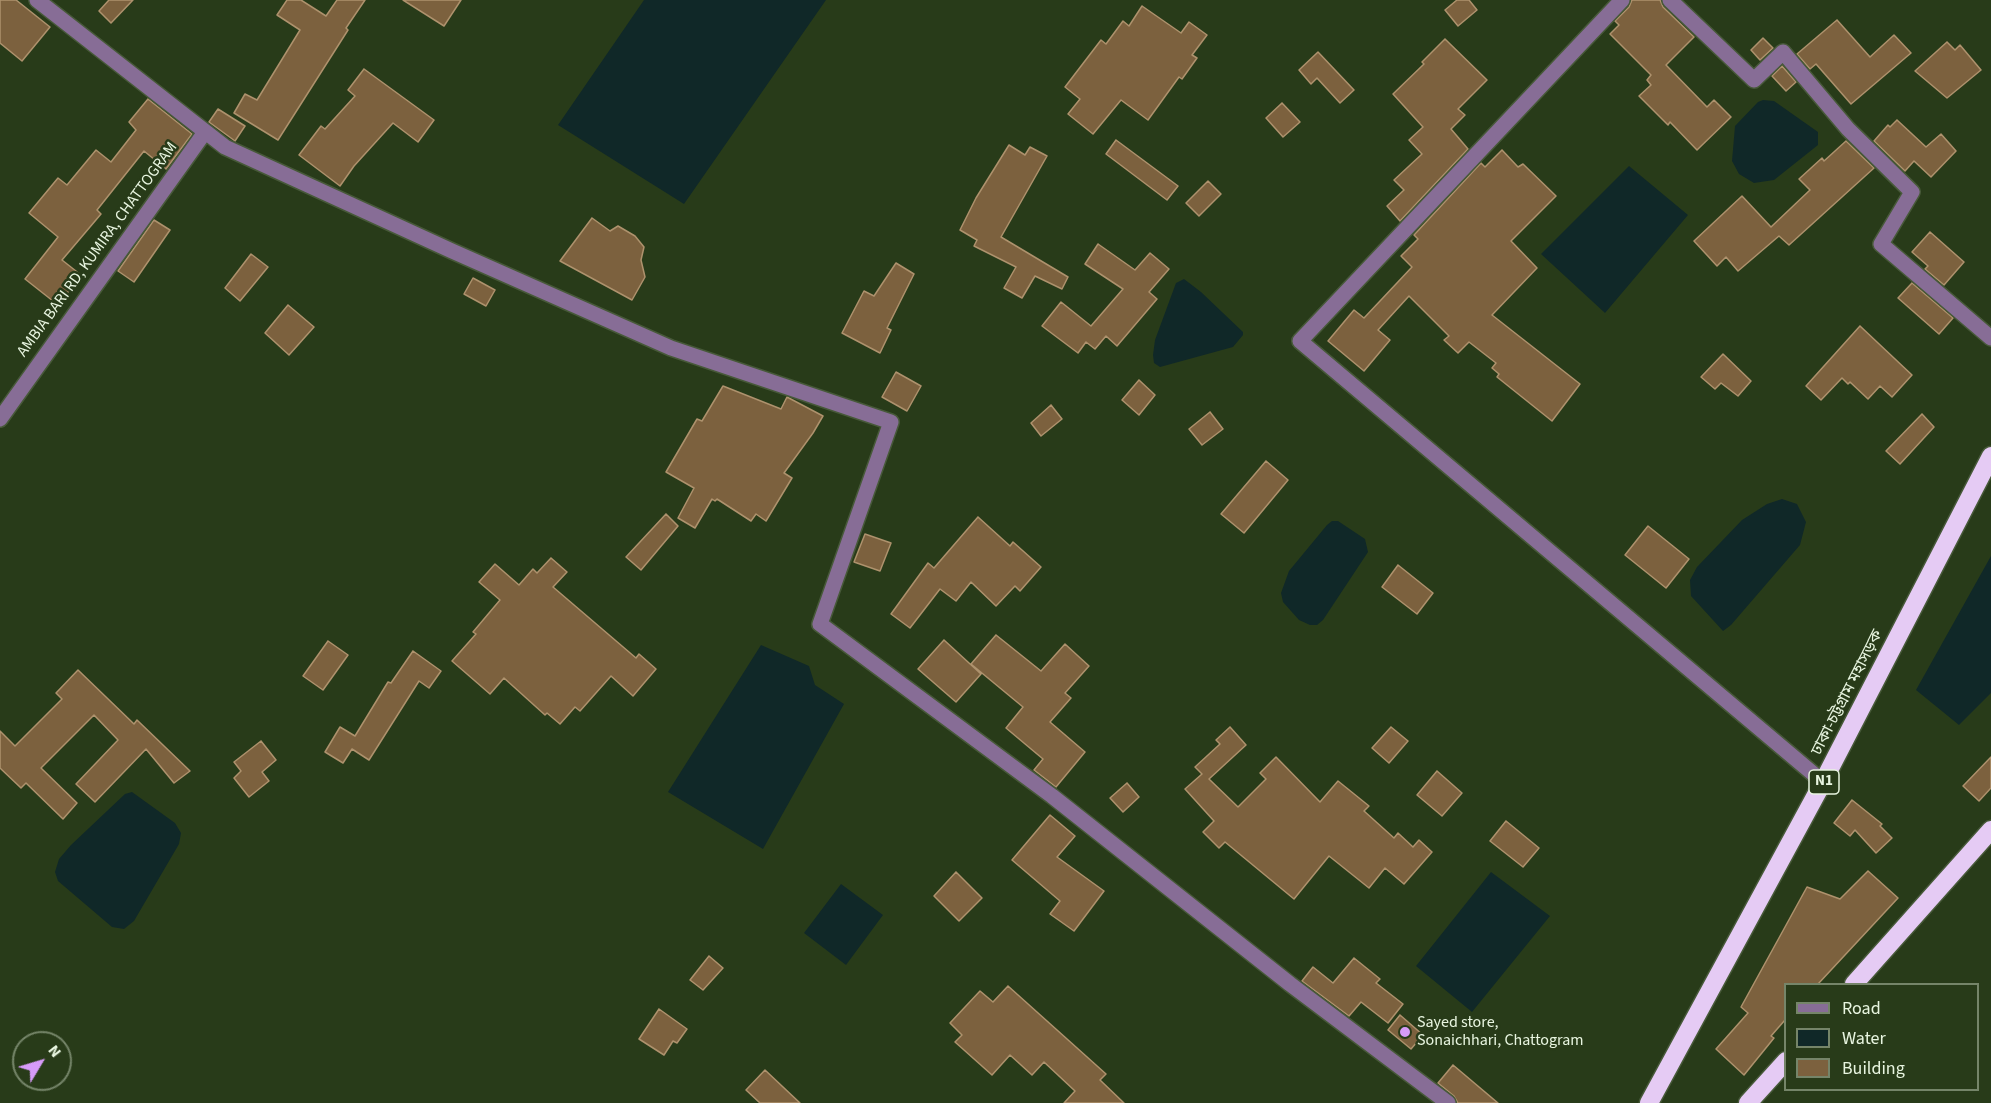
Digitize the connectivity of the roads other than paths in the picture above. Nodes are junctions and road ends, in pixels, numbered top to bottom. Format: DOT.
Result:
graph roads {
  1 [pos="37,0"];
  2 [pos="1622,0"];
  3 [pos="1670,0"];
  4 [pos="205,132"];
  5 [pos="1991,338"];
  6 [pos="0,419"];
  7 [pos="1991,456"];
  8 [pos="1823,782"];
  9 [pos="1991,830"];
  10 [pos="1855,983"];
  11 [pos="1784,1062"];
  12 [pos="1448,1103"];
  13 [pos="1649,1103"];
  14 [pos="1748,1103"];
  1 -- 4 [label="street"];
  2 -- 8 [label="street"];
  3 -- 5 [label="street"];
  4 -- 6 [label="street, AMBIA BARI RD, KUMIRA, CHATTOGRAM"];
  4 -- 12 [label="street"];
  7 -- 8 [label="highway, ঢাকা-চট্টগ্রাম মহাসড়ক / N1"];
  8 -- 13 [label="highway, ঢাকা-চট্টগ্রাম মহাসড়ক / N1"];
  9 -- 10 [label="highway"];
  11 -- 14 [label="highway"];
}
